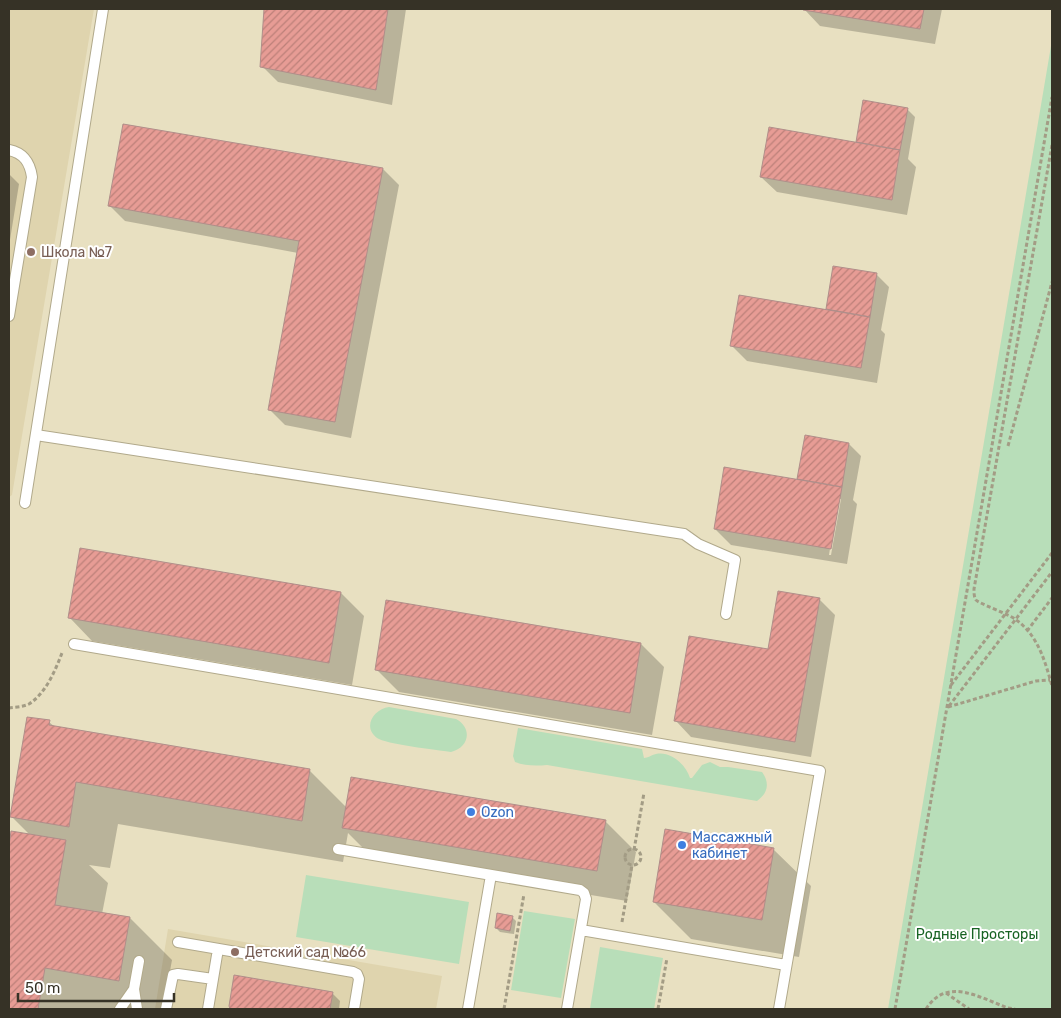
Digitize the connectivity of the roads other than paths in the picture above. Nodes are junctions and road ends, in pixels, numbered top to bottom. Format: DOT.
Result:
graph roads {
  1 [pos="103,9"];
  2 [pos="9,150"];
  3 [pos="9,316"];
  4 [pos="36,435"];
  5 [pos="25,503"];
  6 [pos="726,614"];
  7 [pos="74,644"];
  8 [pos="338,849"];
  9 [pos="491,875"];
  10 [pos="581,930"];
  11 [pos="178,942"];
  12 [pos="218,949"];
  13 [pos="139,961"];
  14 [pos="786,965"];
  15 [pos="212,979"];
  16 [pos="134,989"];
  17 [pos="120,1009"];
  18 [pos="137,1009"];
  19 [pos="166,1009"];
  20 [pos="208,1009"];
  21 [pos="354,1009"];
  22 [pos="468,1009"];
  23 [pos="567,1009"];
  24 [pos="779,1009"];
  1 -- 4 [label="lane"];
  2 -- 3 [label="lane"];
  4 -- 5 [label="lane"];
  4 -- 6 [label="lane"];
  7 -- 14 [label="lane"];
  8 -- 9 [label="lane"];
  9 -- 10 [label="lane"];
  9 -- 22 [label="lane"];
  10 -- 14 [label="lane"];
  10 -- 23 [label="lane"];
  11 -- 12 [label="lane"];
  12 -- 15 [label="lane"];
  12 -- 21 [label="lane"];
  13 -- 16 [label="lane"];
  14 -- 24 [label="lane"];
  15 -- 19 [label="lane"];
  15 -- 20 [label="lane"];
  16 -- 17 [label="lane"];
  16 -- 18 [label="lane"];
}
